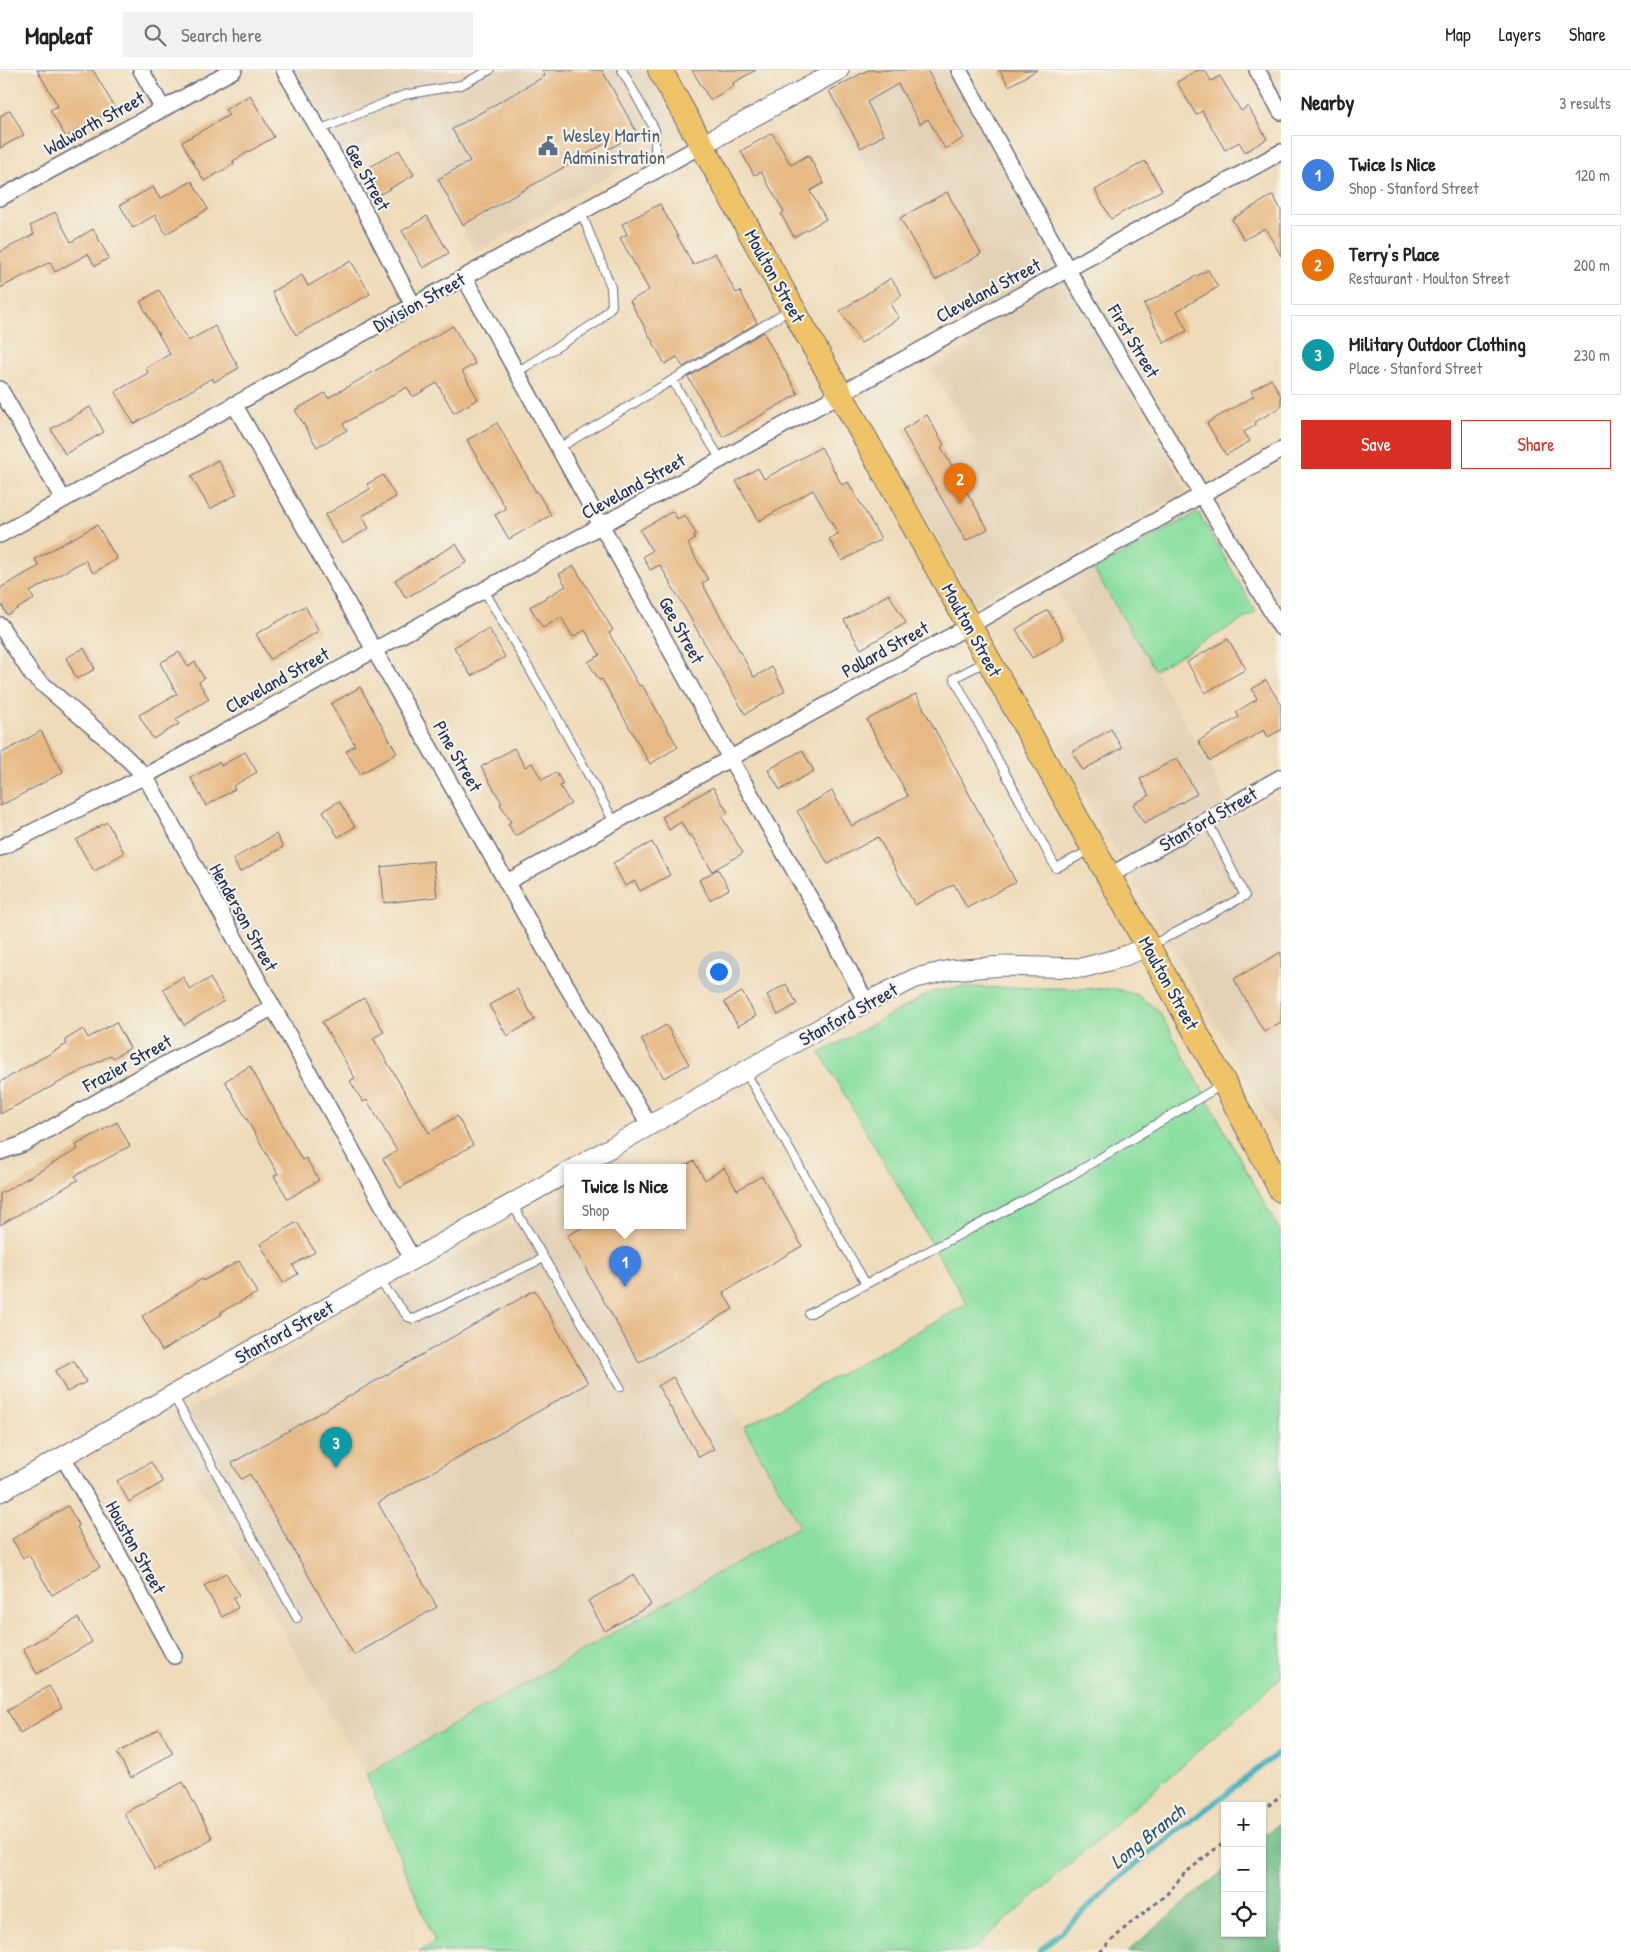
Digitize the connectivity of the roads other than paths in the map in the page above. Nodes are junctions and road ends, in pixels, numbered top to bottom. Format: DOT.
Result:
graph roads {
  1 [pos="141,70"];
  2 [pos="234,70"];
  3 [pos="284,70"];
  4 [pos="490,70"];
  5 [pos="622,70"];
  6 [pos="660,70"];
  7 [pos="838,70"];
  8 [pos="959,70"];
  9 [pos="1257,70"];
  10 [pos="163,109"];
  11 [pos="1281,112"];
  12 [pos="319,130"];
  13 [pos="702,145"];
  14 [pos="1281,152"];
  15 [pos="660,168"];
  16 [pos="0,198"];
  17 [pos="581,212"];
  18 [pos="1068,270"];
  19 [pos="464,277"];
  20 [pos="413,305"];
  21 [pos="793,308"];
  22 [pos="517,372"];
  23 [pos="672,380"];
  24 [pos="0,389"];
  25 [pos="840,393"];
  26 [pos="234,404"];
  27 [pos="559,448"];
  28 [pos="1281,450"];
  29 [pos="721,460"];
  30 [pos="1202,494"];
  31 [pos="63,499"];
  32 [pos="602,526"];
  33 [pos="0,535"];
  34 [pos="484,590"];
  35 [pos="0,625"];
  36 [pos="969,626"];
  37 [pos="1281,628"];
  38 [pos="374,650"];
  39 [pos="988,660"];
  40 [pos="730,758"];
  41 [pos="144,776"];
  42 [pos="1281,777"];
  43 [pos="1207,820"];
  44 [pos="614,822"];
  45 [pos="0,848"];
  46 [pos="1094,849"];
  47 [pos="1108,876"];
  48 [pos="506,882"];
  49 [pos="1148,947"];
  50 [pos="866,1002"];
  51 [pos="272,1008"];
  52 [pos="745,1072"];
  53 [pos="1224,1083"];
  54 [pos="650,1126"];
  55 [pos="0,1152"];
  56 [pos="582,1164"];
  57 [pos="564,1174"];
  58 [pos="1281,1190"];
  59 [pos="512,1204"];
  60 [pos="544,1258"];
  61 [pos="412,1260"];
  62 [pos="378,1279"];
  63 [pos="866,1284"];
  64 [pos="809,1314"];
  65 [pos="620,1387"];
  66 [pos="172,1395"];
  67 [pos="63,1457"];
  68 [pos="0,1492"];
  69 [pos="297,1618"];
  70 [pos="174,1656"];
  1 -- 10 [label="street"];
  2 -- 10 [label="street, Walworth Street"];
  3 -- 12 [label="street, Gee Street"];
  4 -- 12 [label="lane"];
  5 -- 15 [label="lane"];
  6 -- 13 [label="main road, Moulton Street"];
  7 -- 13 [label="street, Division Street"];
  8 -- 18 [label="street, First Street"];
  9 -- 11 [label="street"];
  10 -- 16 [label="street, Walworth Street"];
  12 -- 20 [label="street, Gee Street"];
  13 -- 15 [label="street, Division Street"];
  13 -- 21 [label="main road, Moulton Street"];
  14 -- 18 [label="street, Cleveland Street"];
  15 -- 17 [label="street, Division Street"];
  17 -- 19 [label="street, Division Street"];
  17 -- 22 [label="lane"];
  18 -- 25 [label="street, Cleveland Street"];
  18 -- 30 [label="street, First Street"];
  19 -- 20 [label="street, Division Street"];
  19 -- 22 [label="street, Gee Street"];
  20 -- 26 [label="street, Division Street"];
  21 -- 23 [label="lane"];
  21 -- 25 [label="main road, Moulton Street"];
  22 -- 27 [label="street, Gee Street"];
  23 -- 27 [label="lane"];
  23 -- 29 [label="lane"];
  24 -- 31 [label="street"];
  25 -- 29 [label="street, Cleveland Street"];
  25 -- 36 [label="main road, Moulton Street"];
  26 -- 31 [label="street, Division Street"];
  26 -- 38 [label="street, Pine Street"];
  27 -- 32 [label="street, Gee Street"];
  28 -- 30 [label="street, Pollard Street"];
  29 -- 32 [label="street, Cleveland Street"];
  30 -- 36 [label="street, Pollard Street"];
  30 -- 37 [label="street, First Street"];
  31 -- 33 [label="street, Division Street"];
  32 -- 34 [label="street, Cleveland Street"];
  32 -- 40 [label="street, Gee Street"];
  34 -- 38 [label="street, Cleveland Street"];
  34 -- 44 [label="lane"];
  35 -- 41 [label="street, Henderson Street"];
  36 -- 39 [label="main road, Moulton Street"];
  36 -- 40 [label="street, Pollard Street"];
  38 -- 41 [label="street, Cleveland Street"];
  38 -- 48 [label="street, Pine Street"];
  39 -- 46 [label="main road, Moulton Street"];
  39 -- 46 [label="lane"];
  40 -- 44 [label="street, Pollard Street"];
  40 -- 50 [label="street, Gee Street"];
  41 -- 45 [label="street, Cleveland Street"];
  41 -- 51 [label="street, Henderson Street"];
  42 -- 43 [label="street, Stanford Street"];
  43 -- 47 [label="street, Stanford Street"];
  43 -- 49 [label="lane"];
  44 -- 48 [label="street, Pollard Street"];
  46 -- 47 [label="main road, Moulton Street"];
  47 -- 49 [label="main road, Moulton Street"];
  48 -- 54 [label="street, Pine Street"];
  49 -- 50 [label="street, Stanford Street"];
  49 -- 53 [label="main road, Moulton Street"];
  50 -- 52 [label="street, Stanford Street"];
  51 -- 55 [label="street, Frazier Street"];
  51 -- 61 [label="street, Henderson Street"];
  52 -- 54 [label="street, Stanford Street"];
  52 -- 63 [label="lane"];
  53 -- 58 [label="main road, Moulton Street"];
  53 -- 63 [label="lane"];
  54 -- 56 [label="street, Stanford Street"];
  57 -- 59 [label="street, Stanford Street"];
  59 -- 60 [label="lane"];
  59 -- 61 [label="street, Stanford Street"];
  60 -- 62 [label="lane"];
  60 -- 65 [label="lane"];
  61 -- 62 [label="street, Stanford Street"];
  62 -- 66 [label="street, Stanford Street"];
  63 -- 64 [label="lane"];
  66 -- 67 [label="street, Stanford Street"];
  66 -- 69 [label="lane"];
  67 -- 68 [label="street, Stanford Street"];
  67 -- 70 [label="street, Houston Street"];
}
